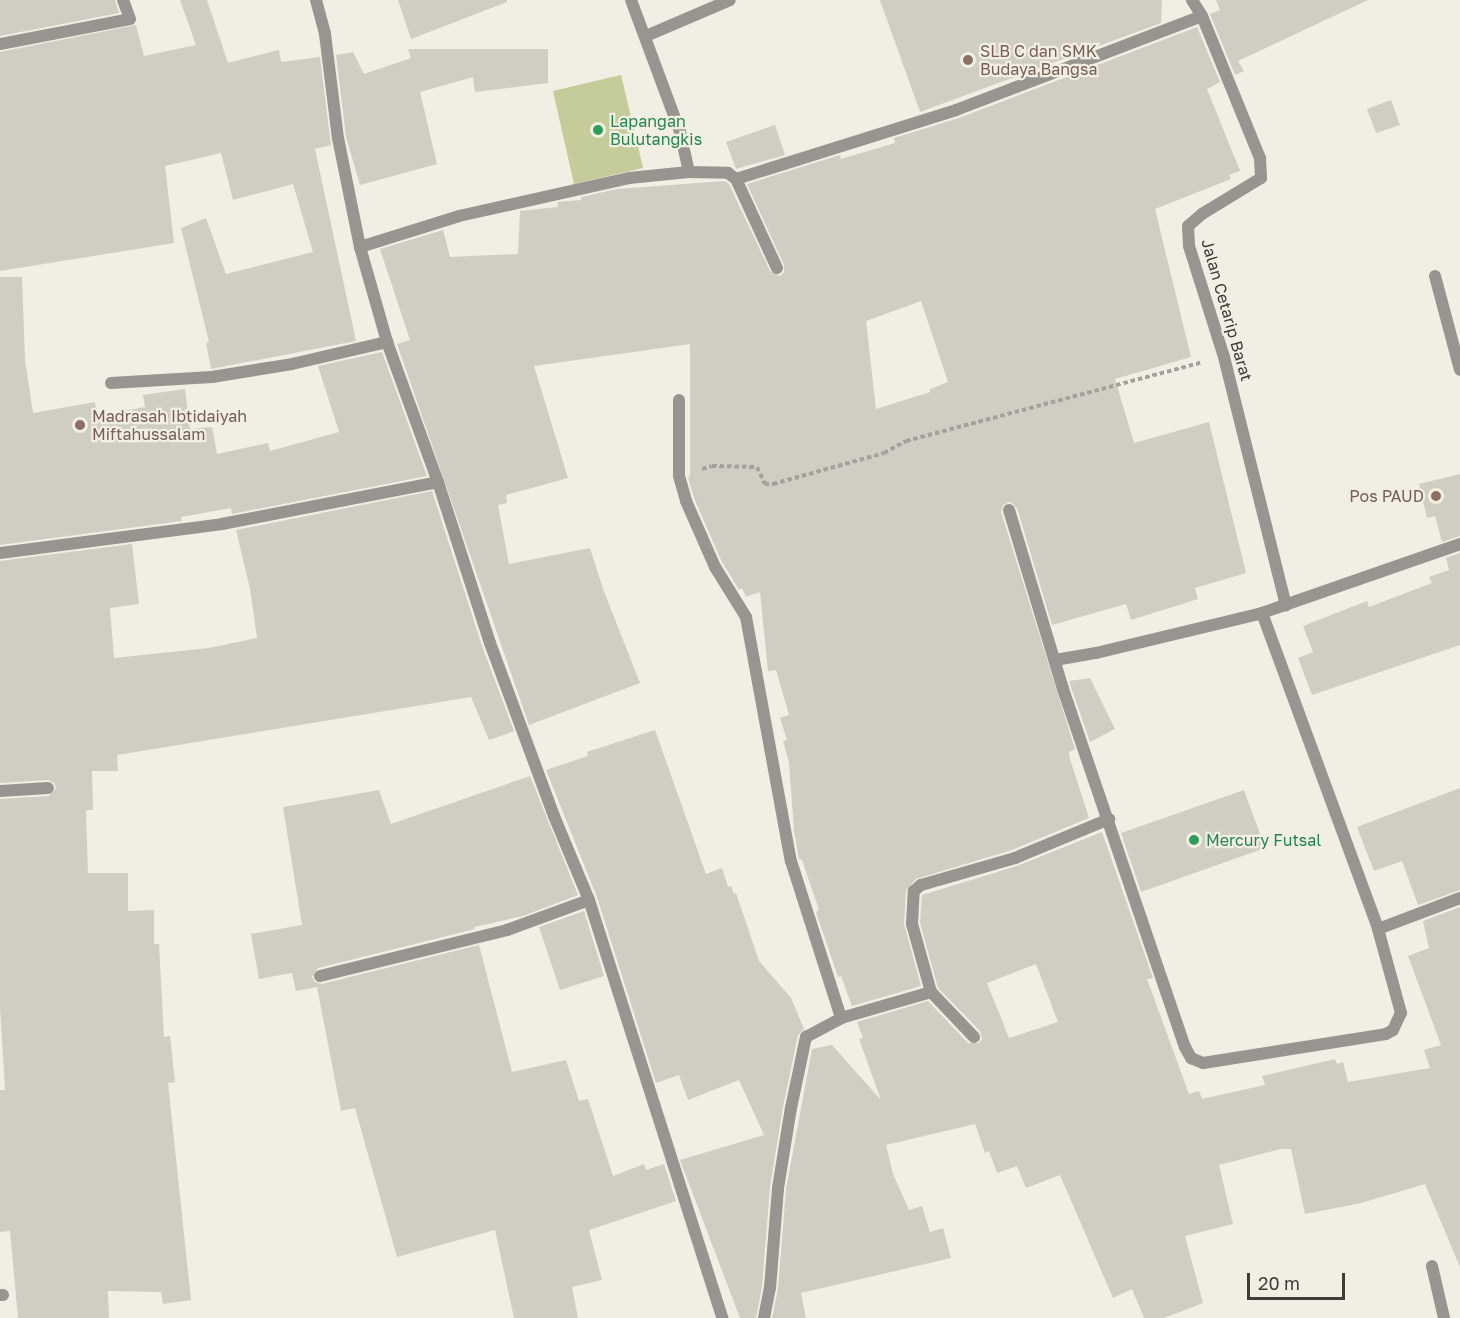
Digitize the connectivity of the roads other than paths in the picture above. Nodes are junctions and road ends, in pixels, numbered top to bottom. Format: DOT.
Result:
graph roads {
  1 [pos="123,0"];
  2 [pos="316,0"];
  3 [pos="631,0"];
  4 [pos="729,0"];
  5 [pos="1192,0"];
  6 [pos="1202,16"];
  7 [pos="646,36"];
  8 [pos="0,44"];
  9 [pos="689,172"];
  10 [pos="736,179"];
  11 [pos="360,247"];
  12 [pos="777,268"];
  13 [pos="1436,276"];
  14 [pos="387,342"];
  15 [pos="1460,370"];
  16 [pos="111,383"];
  17 [pos="679,400"];
  18 [pos="438,482"];
  19 [pos="1009,510"];
  20 [pos="1460,544"];
  21 [pos="0,553"];
  22 [pos="1286,604"];
  23 [pos="1262,613"];
  24 [pos="1055,660"];
  25 [pos="48,788"];
  26 [pos="0,791"];
  27 [pos="1109,819"];
  28 [pos="1460,898"];
  29 [pos="590,900"];
  30 [pos="1378,929"];
  31 [pos="320,976"];
  32 [pos="931,992"];
  33 [pos="841,1018"];
  34 [pos="974,1037"];
  35 [pos="1432,1266"];
  36 [pos="722,1318"];
  37 [pos="764,1318"];
  38 [pos="1444,1318"];
  1 -- 8 [label="street"];
  2 -- 11 [label="street"];
  3 -- 7 [label="street"];
  4 -- 7 [label="street"];
  5 -- 6 [label="street, Jalan Cetarip Barat"];
  6 -- 10 [label="street"];
  6 -- 22 [label="street, Jalan Cetarip Barat"];
  7 -- 9 [label="street"];
  9 -- 10 [label="street"];
  9 -- 11 [label="street"];
  10 -- 12 [label="street"];
  11 -- 14 [label="street"];
  13 -- 15 [label="street"];
  14 -- 16 [label="street"];
  14 -- 18 [label="street"];
  17 -- 33 [label="street"];
  18 -- 21 [label="street"];
  18 -- 29 [label="street"];
  19 -- 24 [label="street"];
  20 -- 22 [label="street"];
  22 -- 23 [label="street"];
  23 -- 24 [label="street"];
  23 -- 30 [label="street"];
  24 -- 27 [label="street"];
  25 -- 26 [label="street"];
  27 -- 30 [label="street"];
  27 -- 32 [label="street"];
  28 -- 30 [label="street"];
  29 -- 31 [label="street"];
  29 -- 36 [label="street"];
  32 -- 33 [label="street"];
  32 -- 34 [label="street"];
  33 -- 37 [label="street"];
  35 -- 38 [label="street"];
}
